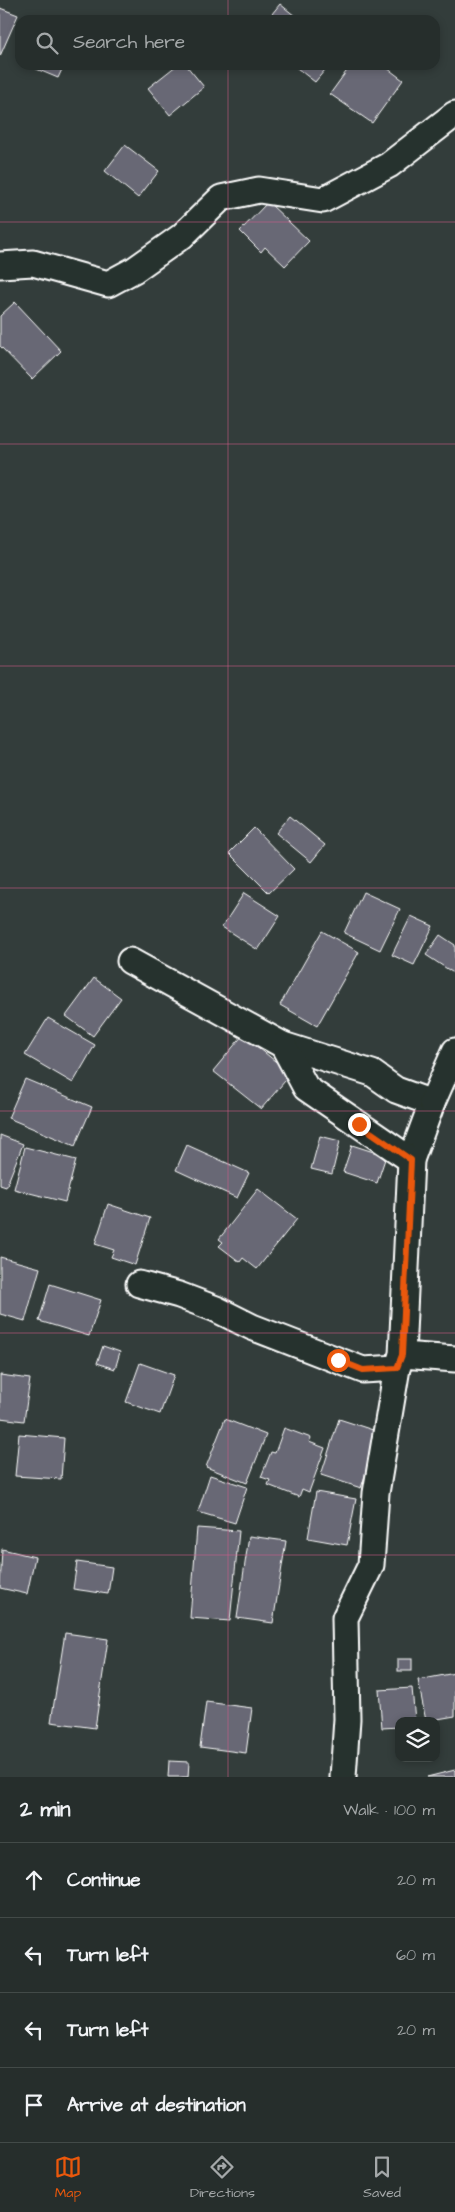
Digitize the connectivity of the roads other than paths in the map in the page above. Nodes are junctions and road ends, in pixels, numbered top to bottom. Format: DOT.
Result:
graph roads {
  1 [pos="455,114"];
  2 [pos="0,265"];
  3 [pos="130,961"];
  4 [pos="283,1045"];
  5 [pos="455,1051"];
  6 [pos="432,1103"];
  7 [pos="411,1160"];
  8 [pos="139,1284"];
  9 [pos="455,1359"];
  10 [pos="399,1362"];
  11 [pos="343,1777"];
  1 -- 2 [label="street"];
  3 -- 4 [label="street"];
  4 -- 6 [label="street"];
  4 -- 7 [label="street"];
  5 -- 6 [label="street"];
  6 -- 7 [label="street"];
  7 -- 10 [label="street"];
  8 -- 10 [label="street"];
  9 -- 10 [label="street"];
  10 -- 11 [label="street"];
}
